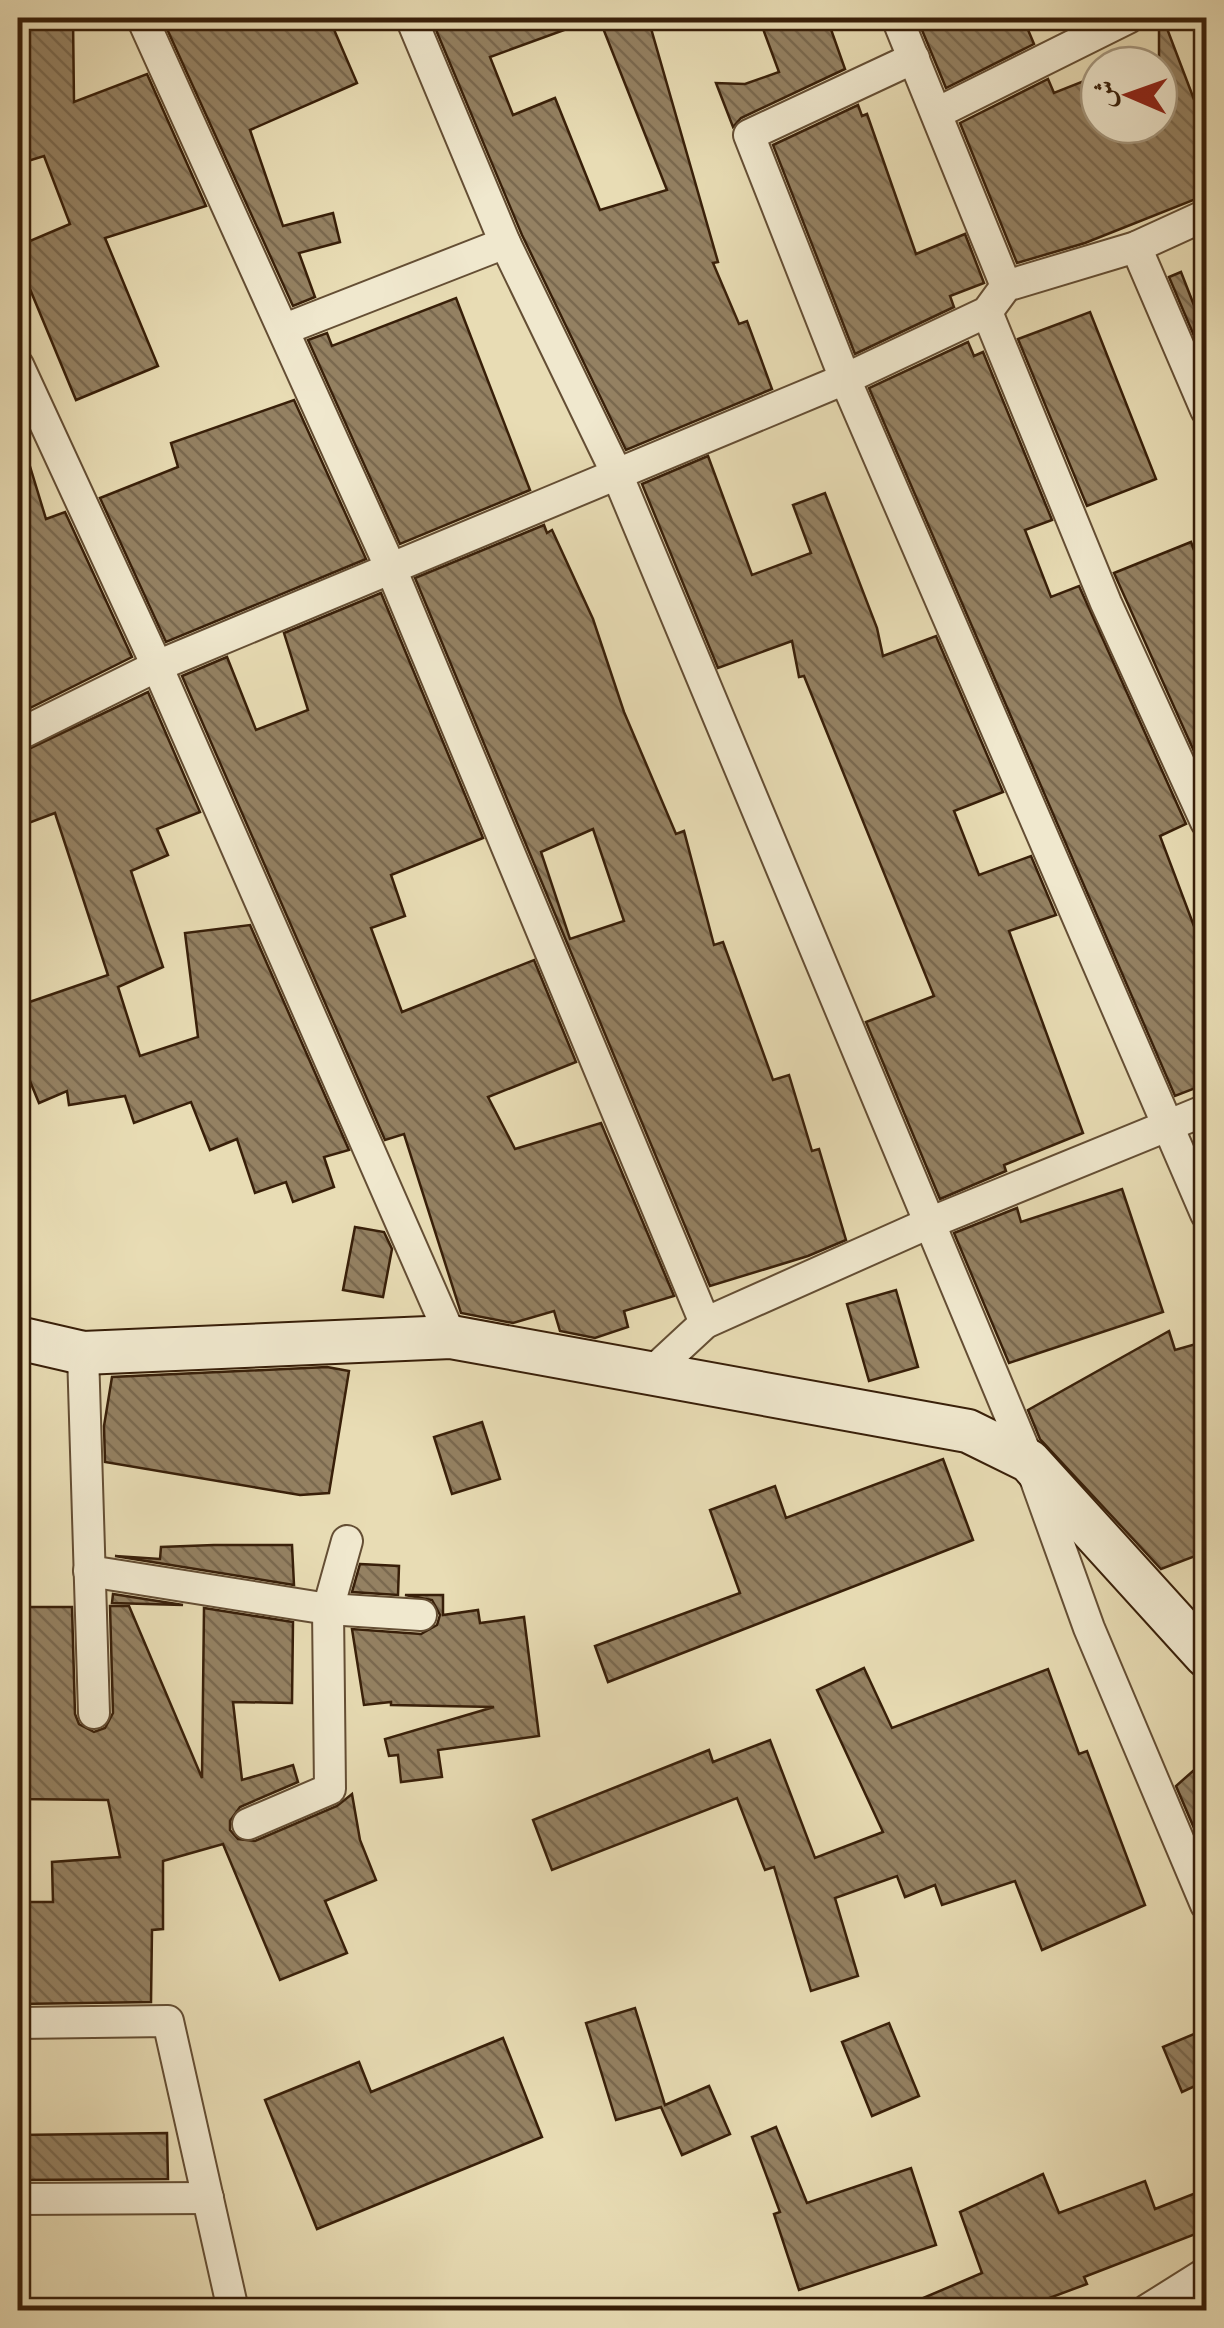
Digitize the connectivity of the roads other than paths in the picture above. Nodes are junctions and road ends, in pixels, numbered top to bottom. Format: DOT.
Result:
graph roads {
  1 [pos="142,18"];
  2 [pos="412,18"];
  3 [pos="897,18"];
  4 [pos="1128,18"];
  5 [pos="914,58"];
  6 [pos="938,113"];
  7 [pos="1206,216"];
  8 [pos="505,243"];
  9 [pos="1136,247"];
  10 [pos="1006,286"];
  11 [pos="987,312"];
  12 [pos="285,329"];
  13 [pos="18,365"];
  14 [pos="845,379"];
  15 [pos="1206,410"];
  16 [pos="617,474"];
  17 [pos="392,572"];
  18 [pos="156,666"];
  19 [pos="18,735"];
  20 [pos="1206,822"];
  21 [pos="1206,1110"];
  22 [pos="1172,1126"];
  23 [pos="1206,1214"];
  24 [pos="928,1224"];
  25 [pos="706,1324"];
  26 [pos="18,1338"];
  27 [pos="451,1338"];
  28 [pos="83,1353"];
  29 [pos="650,1374"];
  30 [pos="1029,1461"];
  31 [pos="347,1541"];
  32 [pos="89,1572"];
  33 [pos="328,1609"];
  34 [pos="421,1614"];
  35 [pos="1206,1656"];
  36 [pos="94,1712"];
  37 [pos="248,1824"];
  38 [pos="1206,1904"];
  39 [pos="18,2023"];
  40 [pos="208,2198"];
  41 [pos="18,2199"];
  42 [pos="1206,2273"];
  43 [pos="233,2310"];
  44 [pos="1147,2310"];
  1 -- 12 [label="street"];
  2 -- 8 [label="street"];
  3 -- 5 [label="street"];
  4 -- 6 [label="street"];
  5 -- 6 [label="street"];
  5 -- 14 [label="street"];
  6 -- 10 [label="street"];
  7 -- 9 [label="street"];
  8 -- 12 [label="street"];
  8 -- 16 [label="street"];
  9 -- 10 [label="street"];
  9 -- 15 [label="street"];
  10 -- 11 [label="street"];
  11 -- 14 [label="street"];
  11 -- 20 [label="street"];
  12 -- 17 [label="street"];
  13 -- 18 [label="street"];
  14 -- 16 [label="street"];
  14 -- 22 [label="street"];
  16 -- 17 [label="street"];
  16 -- 24 [label="street"];
  17 -- 18 [label="street"];
  17 -- 25 [label="street"];
  18 -- 19 [label="street"];
  18 -- 27 [label="street"];
  21 -- 22 [label="street"];
  22 -- 23 [label="street"];
  22 -- 24 [label="street"];
  24 -- 25 [label="street"];
  24 -- 30 [label="street"];
  25 -- 29 [label="street"];
  26 -- 28 [label="street"];
  27 -- 28 [label="street"];
  27 -- 29 [label="street"];
  28 -- 32 [label="street"];
  29 -- 30 [label="street"];
  30 -- 35 [label="street"];
  30 -- 38 [label="street"];
  31 -- 33 [label="street"];
  32 -- 33 [label="street"];
  32 -- 36 [label="street"];
  33 -- 34 [label="street"];
  33 -- 37 [label="street"];
  39 -- 40 [label="street"];
  40 -- 41 [label="street"];
  40 -- 43 [label="street"];
  42 -- 44 [label="street"];
}
